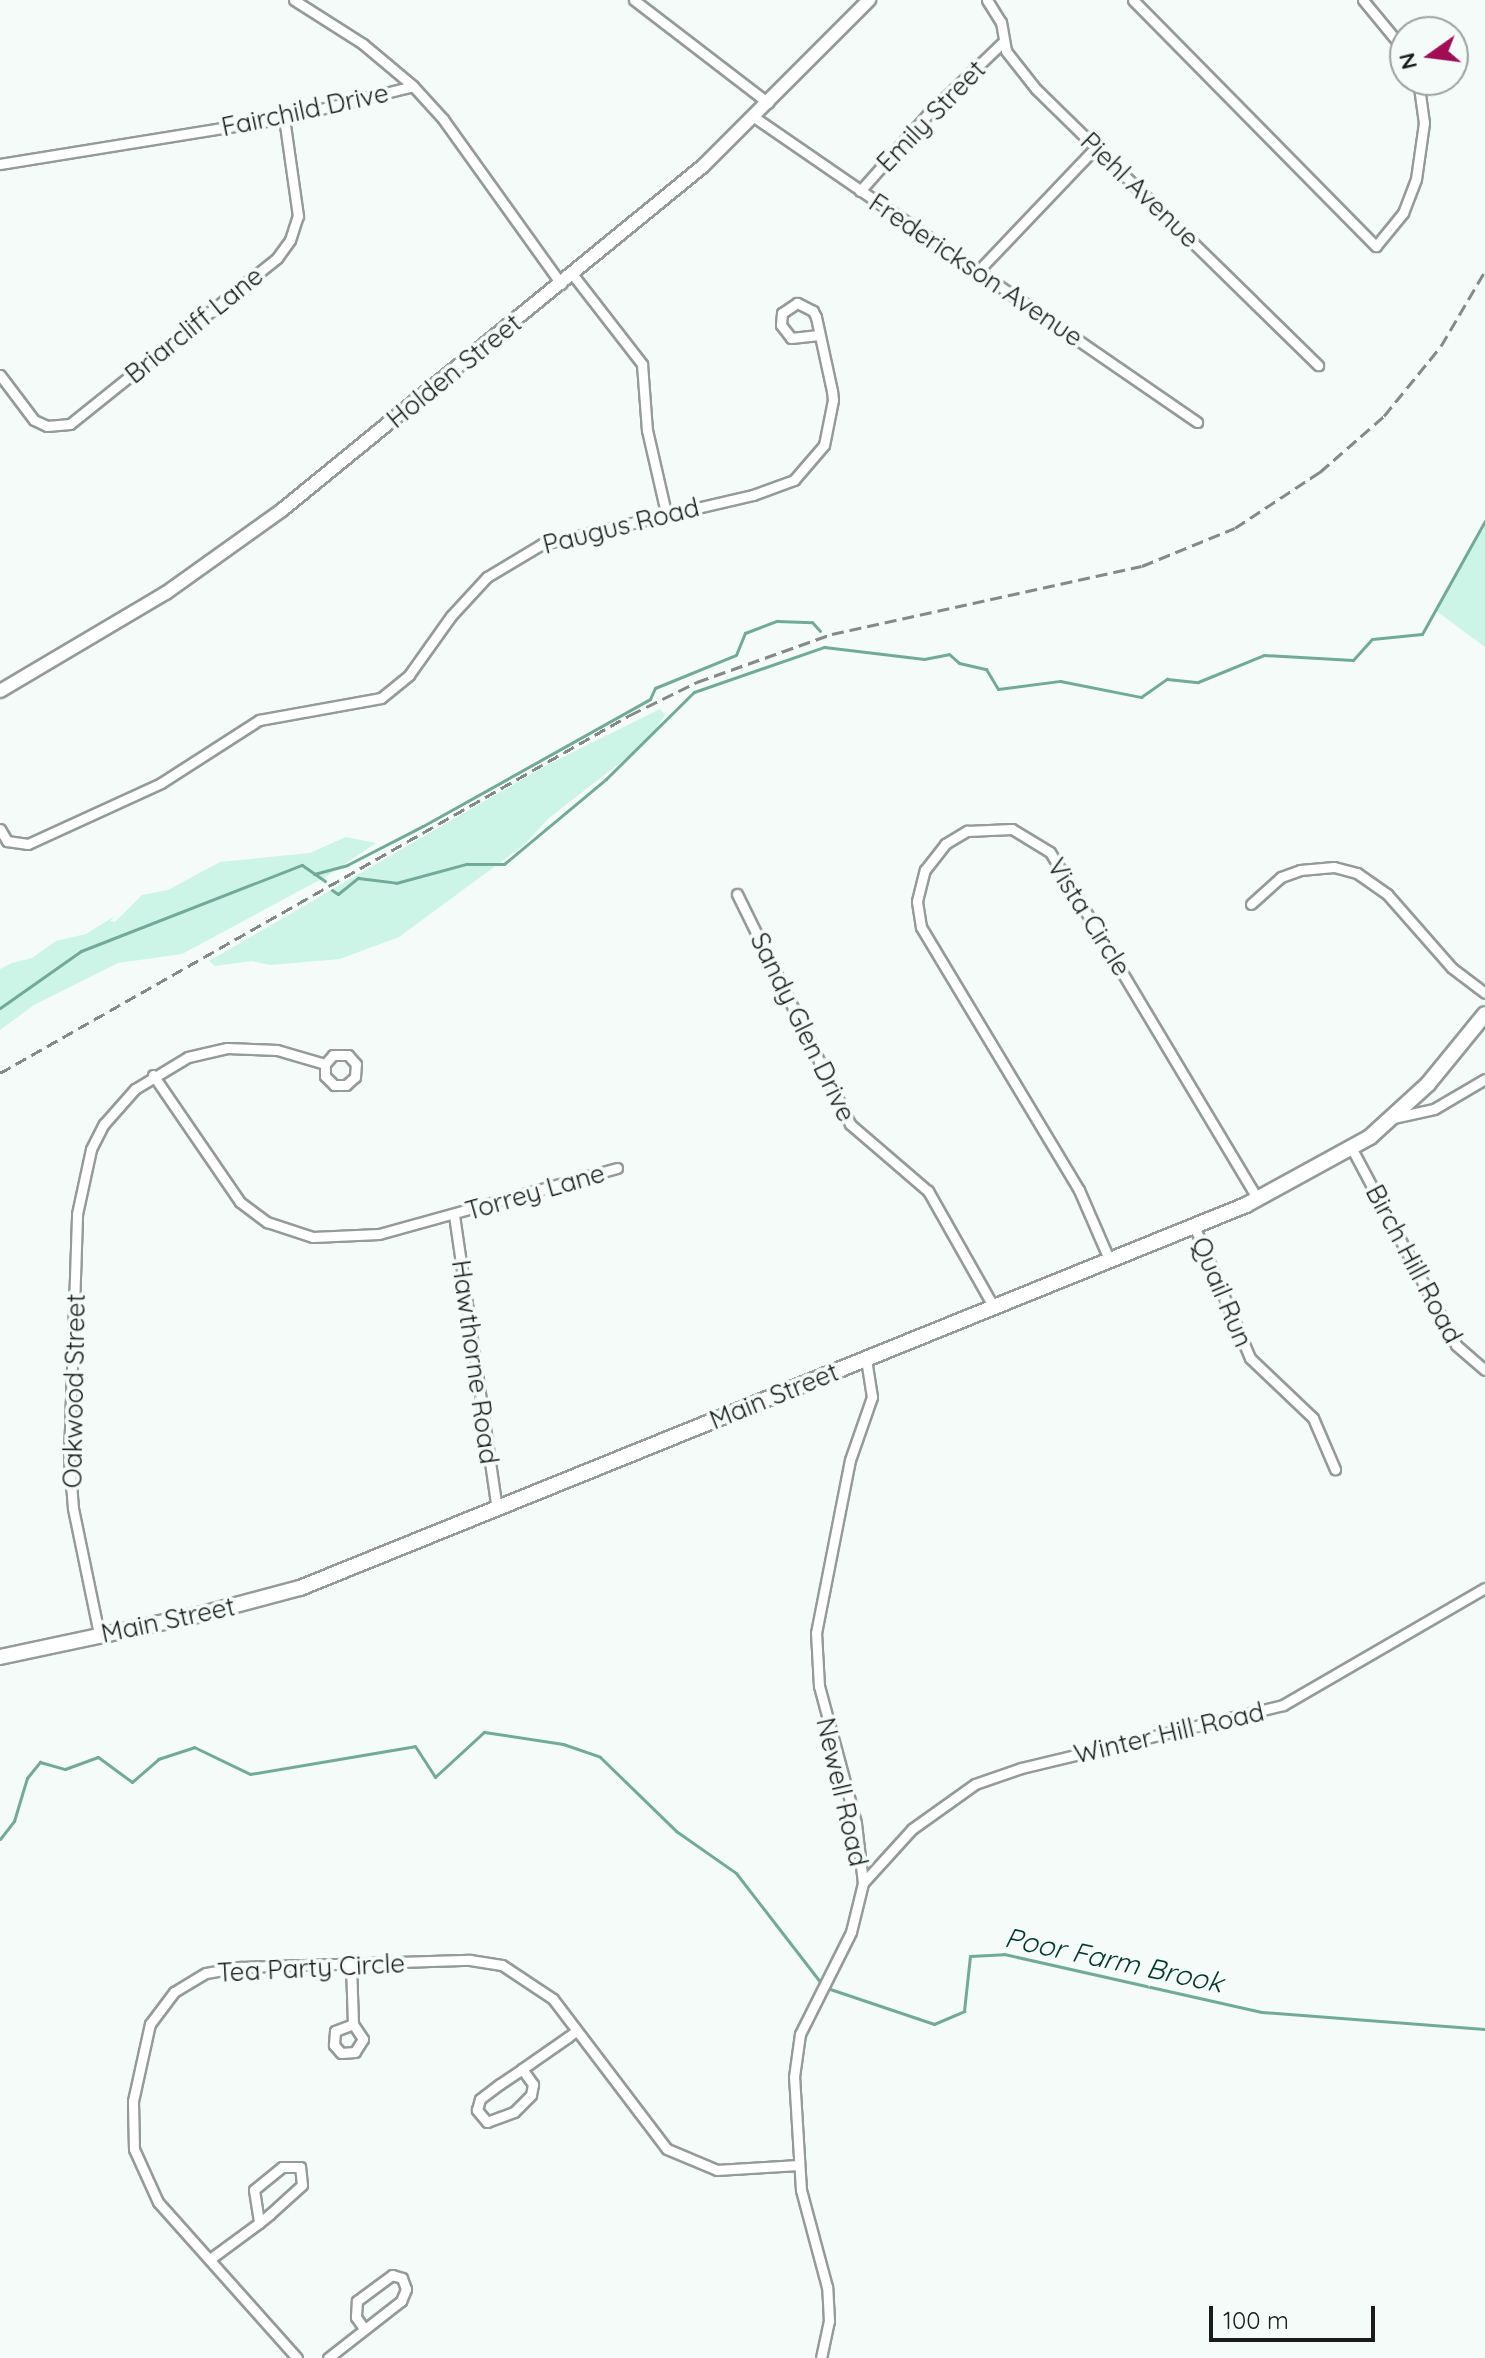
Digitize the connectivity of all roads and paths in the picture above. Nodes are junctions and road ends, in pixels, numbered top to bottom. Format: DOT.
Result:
graph roads {
  1 [pos="294,0"];
  2 [pos="634,0"];
  3 [pos="869,0"];
  4 [pos="987,0"];
  5 [pos="1133,0"];
  6 [pos="1363,0"];
  7 [pos="1389,32"];
  8 [pos="1004,41"];
  9 [pos="413,86"];
  10 [pos="1420,96"];
  11 [pos="768,103"];
  12 [pos="754,117"];
  13 [pos="284,118"];
  14 [pos="1095,148"];
  15 [pos="0,164"];
  16 [pos="860,191"];
  17 [pos="978,271"];
  18 [pos="573,275"];
  19 [pos="561,284"];
  20 [pos="819,335"];
  21 [pos="1318,365"];
  22 [pos="0,375"];
  23 [pos="1197,422"];
  24 [pos="666,513"];
  25 [pos="2,686"];
  26 [pos="0,829"];
  27 [pos="737,894"];
  28 [pos="1251,904"];
  29 [pos="1485,993"];
  30 [pos="1484,1018"];
  31 [pos="325,1064"];
  32 [pos="153,1075"];
  33 [pos="1485,1079"];
  34 [pos="1393,1118"];
  35 [pos="1352,1149"];
  36 [pos="617,1168"];
  37 [pos="1258,1200"];
  38 [pos="454,1215"];
  39 [pos="1194,1226"];
  40 [pos="1109,1259"];
  41 [pos="992,1304"];
  42 [pos="866,1359"];
  43 [pos="1485,1370"];
  44 [pos="1335,1469"];
  45 [pos="497,1509"];
  46 [pos="1485,1588"];
  47 [pos="99,1634"];
  48 [pos="0,1657"];
  49 [pos="863,1883"];
  50 [pos="351,1964"];
  51 [pos="353,2024"];
  52 [pos="576,2031"];
  53 [pos="522,2069"];
  54 [pos="798,2165"];
  55 [pos="259,2223"];
  56 [pos="210,2259"];
  57 [pos="364,2329"];
  58 [pos="297,2358"];
  59 [pos="328,2358"];
  60 [pos="821,2358"];
  1 -- 9 [label="street"];
  2 -- 11 [label="street"];
  3 -- 11 [label="main road, Holden Street"];
  4 -- 8 [label="street, Piehl Avenue"];
  5 -- 10 [label="street"];
  6 -- 7 [label="street"];
  8 -- 14 [label="street, Piehl Avenue"];
  8 -- 16 [label="street, Emily Street"];
  9 -- 13 [label="street, Fairchild Drive"];
  9 -- 19 [label="street, Fairchild Drive"];
  11 -- 12 [label="main road, Holden Street"];
  12 -- 16 [label="street, Frederickson Avenue"];
  12 -- 18 [label="main road, Holden Street"];
  13 -- 15 [label="street, Fairchild Drive"];
  13 -- 22 [label="street, Briarcliff Lane"];
  14 -- 17 [label="street"];
  14 -- 21 [label="street, Piehl Avenue"];
  16 -- 17 [label="street, Frederickson Avenue"];
  17 -- 23 [label="street, Frederickson Avenue"];
  18 -- 19 [label="main road, Holden Street"];
  18 -- 24 [label="street"];
  19 -- 25 [label="main road, Holden Street"];
  20 -- 20 [label="street, Paugus Road"];
  20 -- 24 [label="street, Paugus Road"];
  24 -- 26 [label="street, Paugus Road"];
  27 -- 41 [label="street, Sandy Glen Drive"];
  28 -- 29 [label="street"];
  30 -- 34 [label="main road, Main Street"];
  31 -- 32 [label="street, Oakwood Street"];
  32 -- 38 [label="street, Torrey Lane"];
  32 -- 47 [label="street, Oakwood Street"];
  33 -- 34 [label="street"];
  34 -- 35 [label="main road, Main Street"];
  35 -- 37 [label="main road, Main Street"];
  35 -- 43 [label="street, Birch Hill Road"];
  36 -- 38 [label="street, Torrey Lane"];
  37 -- 39 [label="main road, Main Street"];
  37 -- 40 [label="street, Vista Circle"];
  38 -- 45 [label="street, Hawthorne Road"];
  39 -- 40 [label="main road, Main Street"];
  39 -- 44 [label="street, Quail Run"];
  40 -- 41 [label="main road, Main Street"];
  41 -- 42 [label="main road, Main Street"];
  42 -- 45 [label="main road, Main Street"];
  42 -- 49 [label="street, Newell Road"];
  45 -- 47 [label="main road, Main Street"];
  46 -- 49 [label="street, Winter Hill Road"];
  47 -- 48 [label="main road, Main Street"];
  49 -- 54 [label="street, Newell Road"];
  50 -- 51 [label="street"];
  50 -- 52 [label="street, Tea Party Circle"];
  50 -- 56 [label="street, Tea Party Circle"];
  52 -- 53 [label="street"];
  52 -- 54 [label="street, Tea Party Circle"];
  53 -- 53 [label="street"];
  54 -- 60 [label="street, Newell Road"];
  55 -- 55 [label="street"];
  55 -- 56 [label="street"];
  56 -- 58 [label="street, Tea Party Circle"];
  57 -- 57 [label="street"];
  57 -- 59 [label="street"];
}
